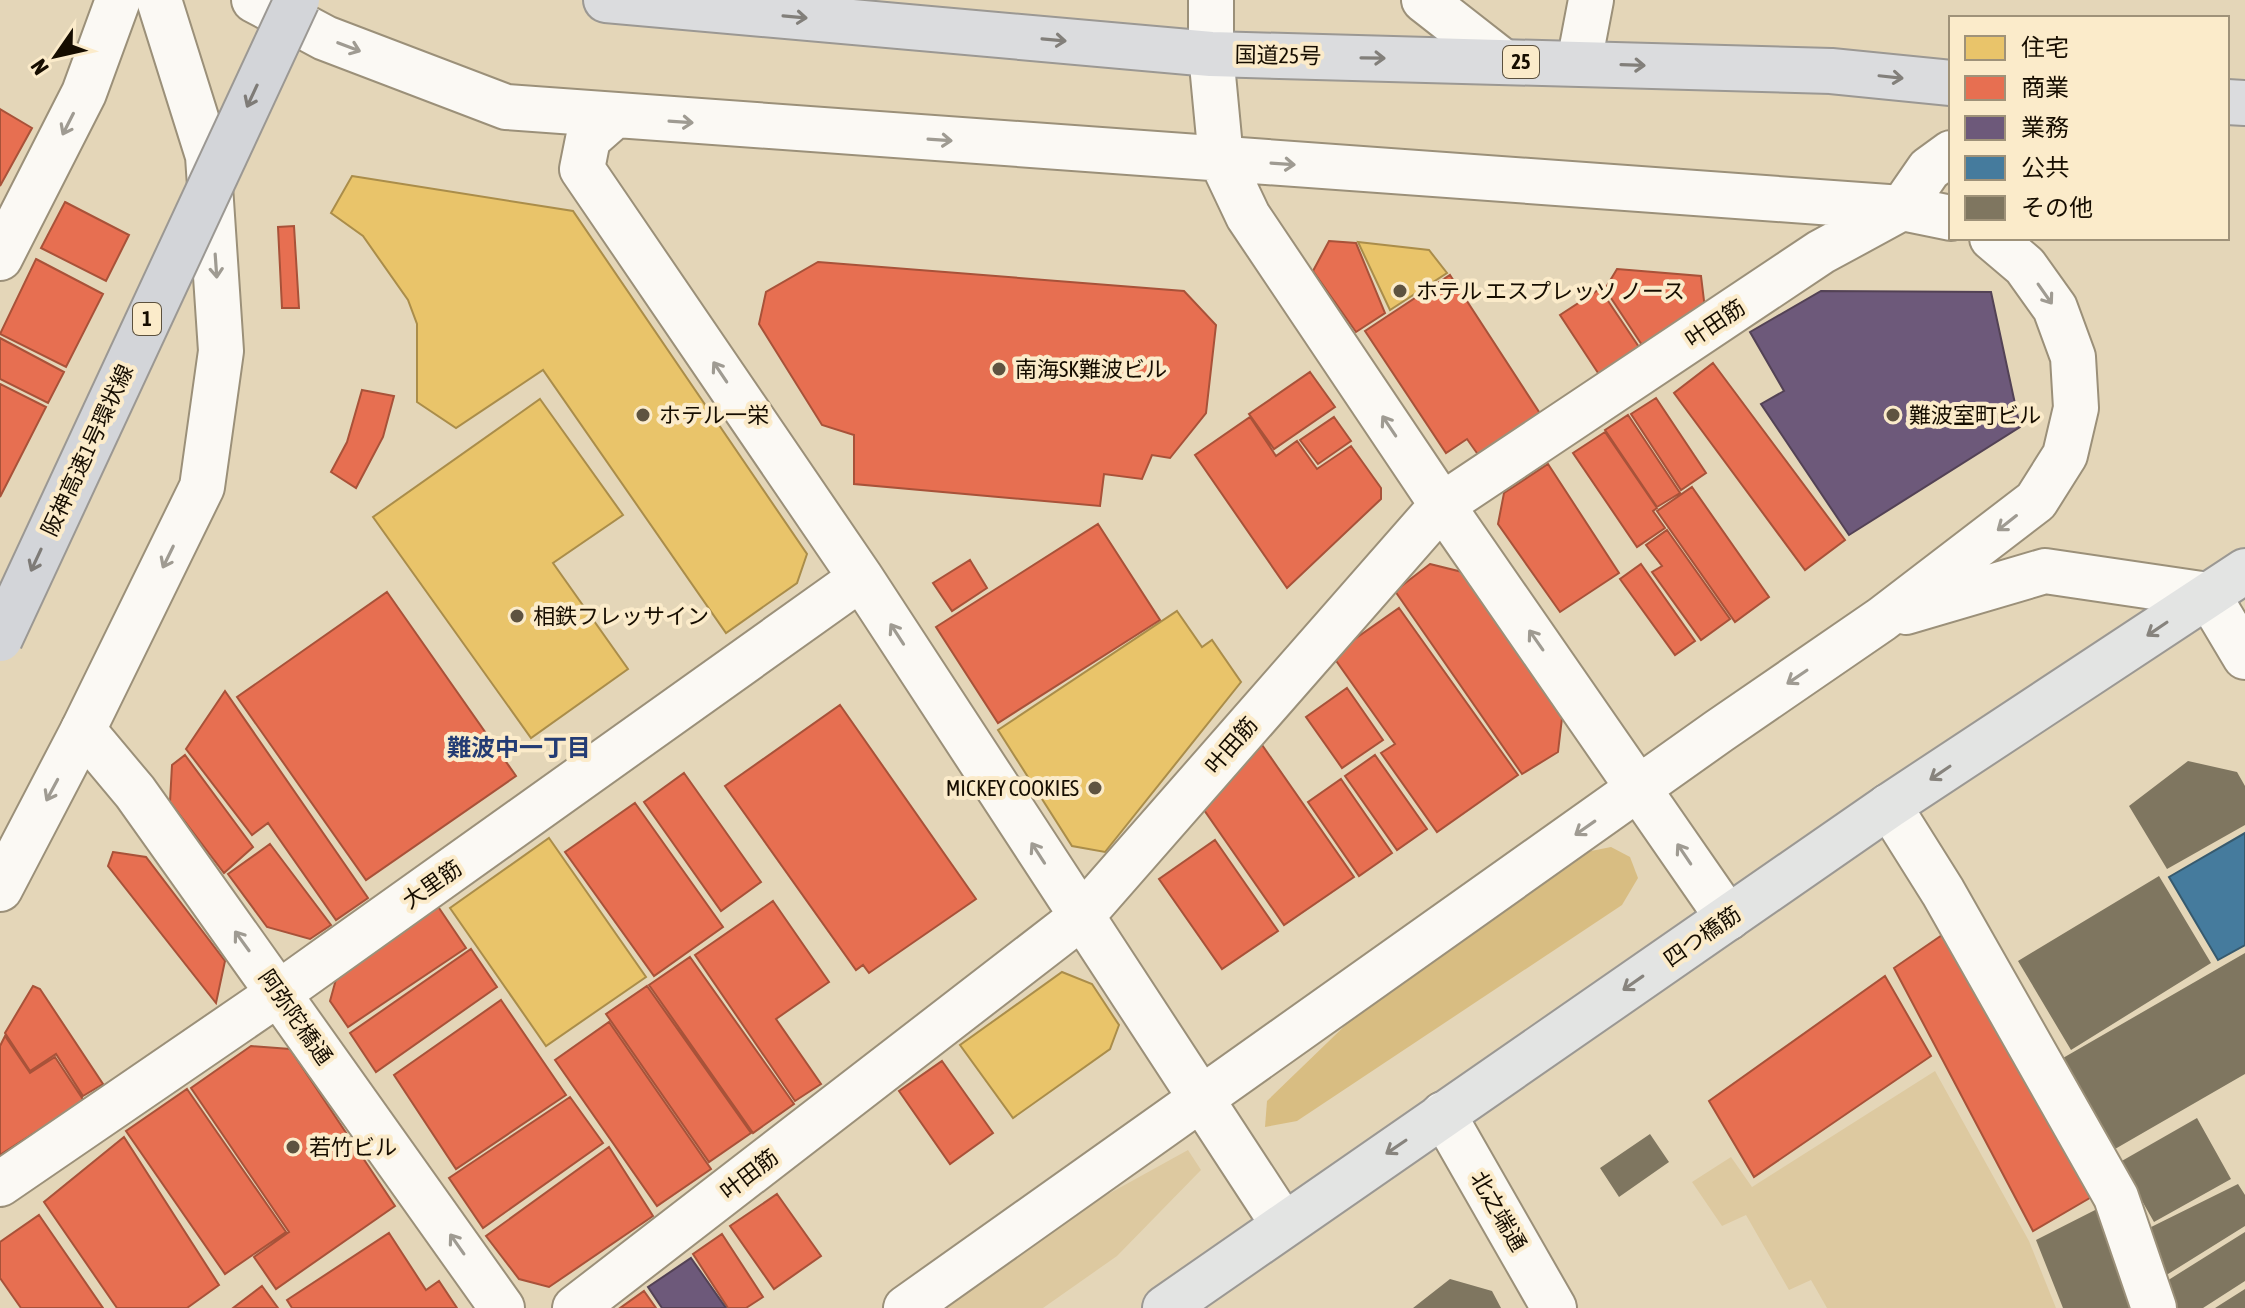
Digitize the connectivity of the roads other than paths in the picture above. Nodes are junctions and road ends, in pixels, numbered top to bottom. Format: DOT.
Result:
graph roads {
  1 [pos="118,0"];
  2 [pos="159,0"];
  3 [pos="254,0"];
  4 [pos="297,0"];
  5 [pos="606,0"];
  6 [pos="1211,0"];
  7 [pos="1424,0"];
  8 [pos="1591,0"];
  9 [pos="1211,54"];
  10 [pos="1502,61"];
  11 [pos="1579,63"];
  12 [pos="1949,83"];
  13 [pos="613,117"];
  14 [pos="1949,154"];
  15 [pos="1221,159"];
  16 [pos="1902,208"];
  17 [pos="1949,218"];
  18 [pos="1994,240"];
  19 [pos="0,258"];
  20 [pos="1442,505"];
  21 [pos="2245,571"];
  22 [pos="861,578"];
  23 [pos="2208,595"];
  24 [pos="1882,619"];
  25 [pos="0,639"];
  26 [pos="2245,657"];
  27 [pos="83,730"];
  28 [pos="1640,789"];
  29 [pos="1889,806"];
  30 [pos="0,889"];
  31 [pos="1080,918"];
  32 [pos="1728,918"];
  33 [pos="279,993"];
  34 [pos="1203,1099"];
  35 [pos="1443,1114"];
  36 [pos="0,1184"];
  37 [pos="1283,1224"];
  38 [pos="502,1308"];
  39 [pos="575,1308"];
  40 [pos="906,1308"];
  41 [pos="1165,1308"];
  42 [pos="1554,1308"];
  43 [pos="2154,1308"];
  1 -- 19 [label="street, one-way"];
  2 -- 27 [label="street, one-way"];
  3 -- 13 [label="street, one-way"];
  4 -- 25 [label="highway, 阪神高速1号環状線 / 1, one-way, bridge"];
  5 -- 9 [label="highway, 国道25号 / 25, one-way"];
  6 -- 9 [label="street"];
  7 -- 10 [label="street"];
  8 -- 11 [label="street"];
  9 -- 10 [label="highway, 国道25号 / 25, one-way"];
  9 -- 15 [label="street"];
  10 -- 11 [label="highway, 国道25号 / 25"];
  11 -- 12 [label="highway, 国道25号 / 25, one-way"];
  13 -- 15 [label="street, one-way"];
  22 -- 13 [label="street, one-way"];
  14 -- 16 [label="street"];
  15 -- 16 [label="street, one-way"];
  20 -- 15 [label="street, one-way"];
  16 -- 17 [label="street"];
  16 -- 20 [label="street, 叶田筋"];
  18 -- 24 [label="street, one-way"];
  28 -- 20 [label="street, one-way"];
  20 -- 31 [label="street, 叶田筋"];
  21 -- 23 [label="main road, 四つ橋筋"];
  31 -- 22 [label="street, one-way"];
  22 -- 33 [label="street, 大里筋"];
  23 -- 24 [label="street"];
  23 -- 26 [label="street"];
  23 -- 29 [label="main road, 四つ橋筋, one-way"];
  24 -- 28 [label="street, one-way"];
  27 -- 30 [label="street, one-way"];
  33 -- 27 [label="street, 阿弥陀橋通, one-way"];
  32 -- 28 [label="street, one-way"];
  28 -- 34 [label="street, one-way"];
  29 -- 32 [label="main road, 四つ橋筋"];
  29 -- 43 [label="street"];
  31 -- 34 [label="street"];
  31 -- 39 [label="street, 叶田筋"];
  32 -- 35 [label="main road, 四つ橋筋, one-way"];
  33 -- 36 [label="street, 大里筋"];
  38 -- 33 [label="street, 阿弥陀橋通, one-way"];
  34 -- 37 [label="street"];
  34 -- 40 [label="street"];
  35 -- 37 [label="main road, 四つ橋筋, one-way"];
  35 -- 42 [label="street, 北之端通"];
  37 -- 41 [label="main road, 四つ橋筋"];
}
